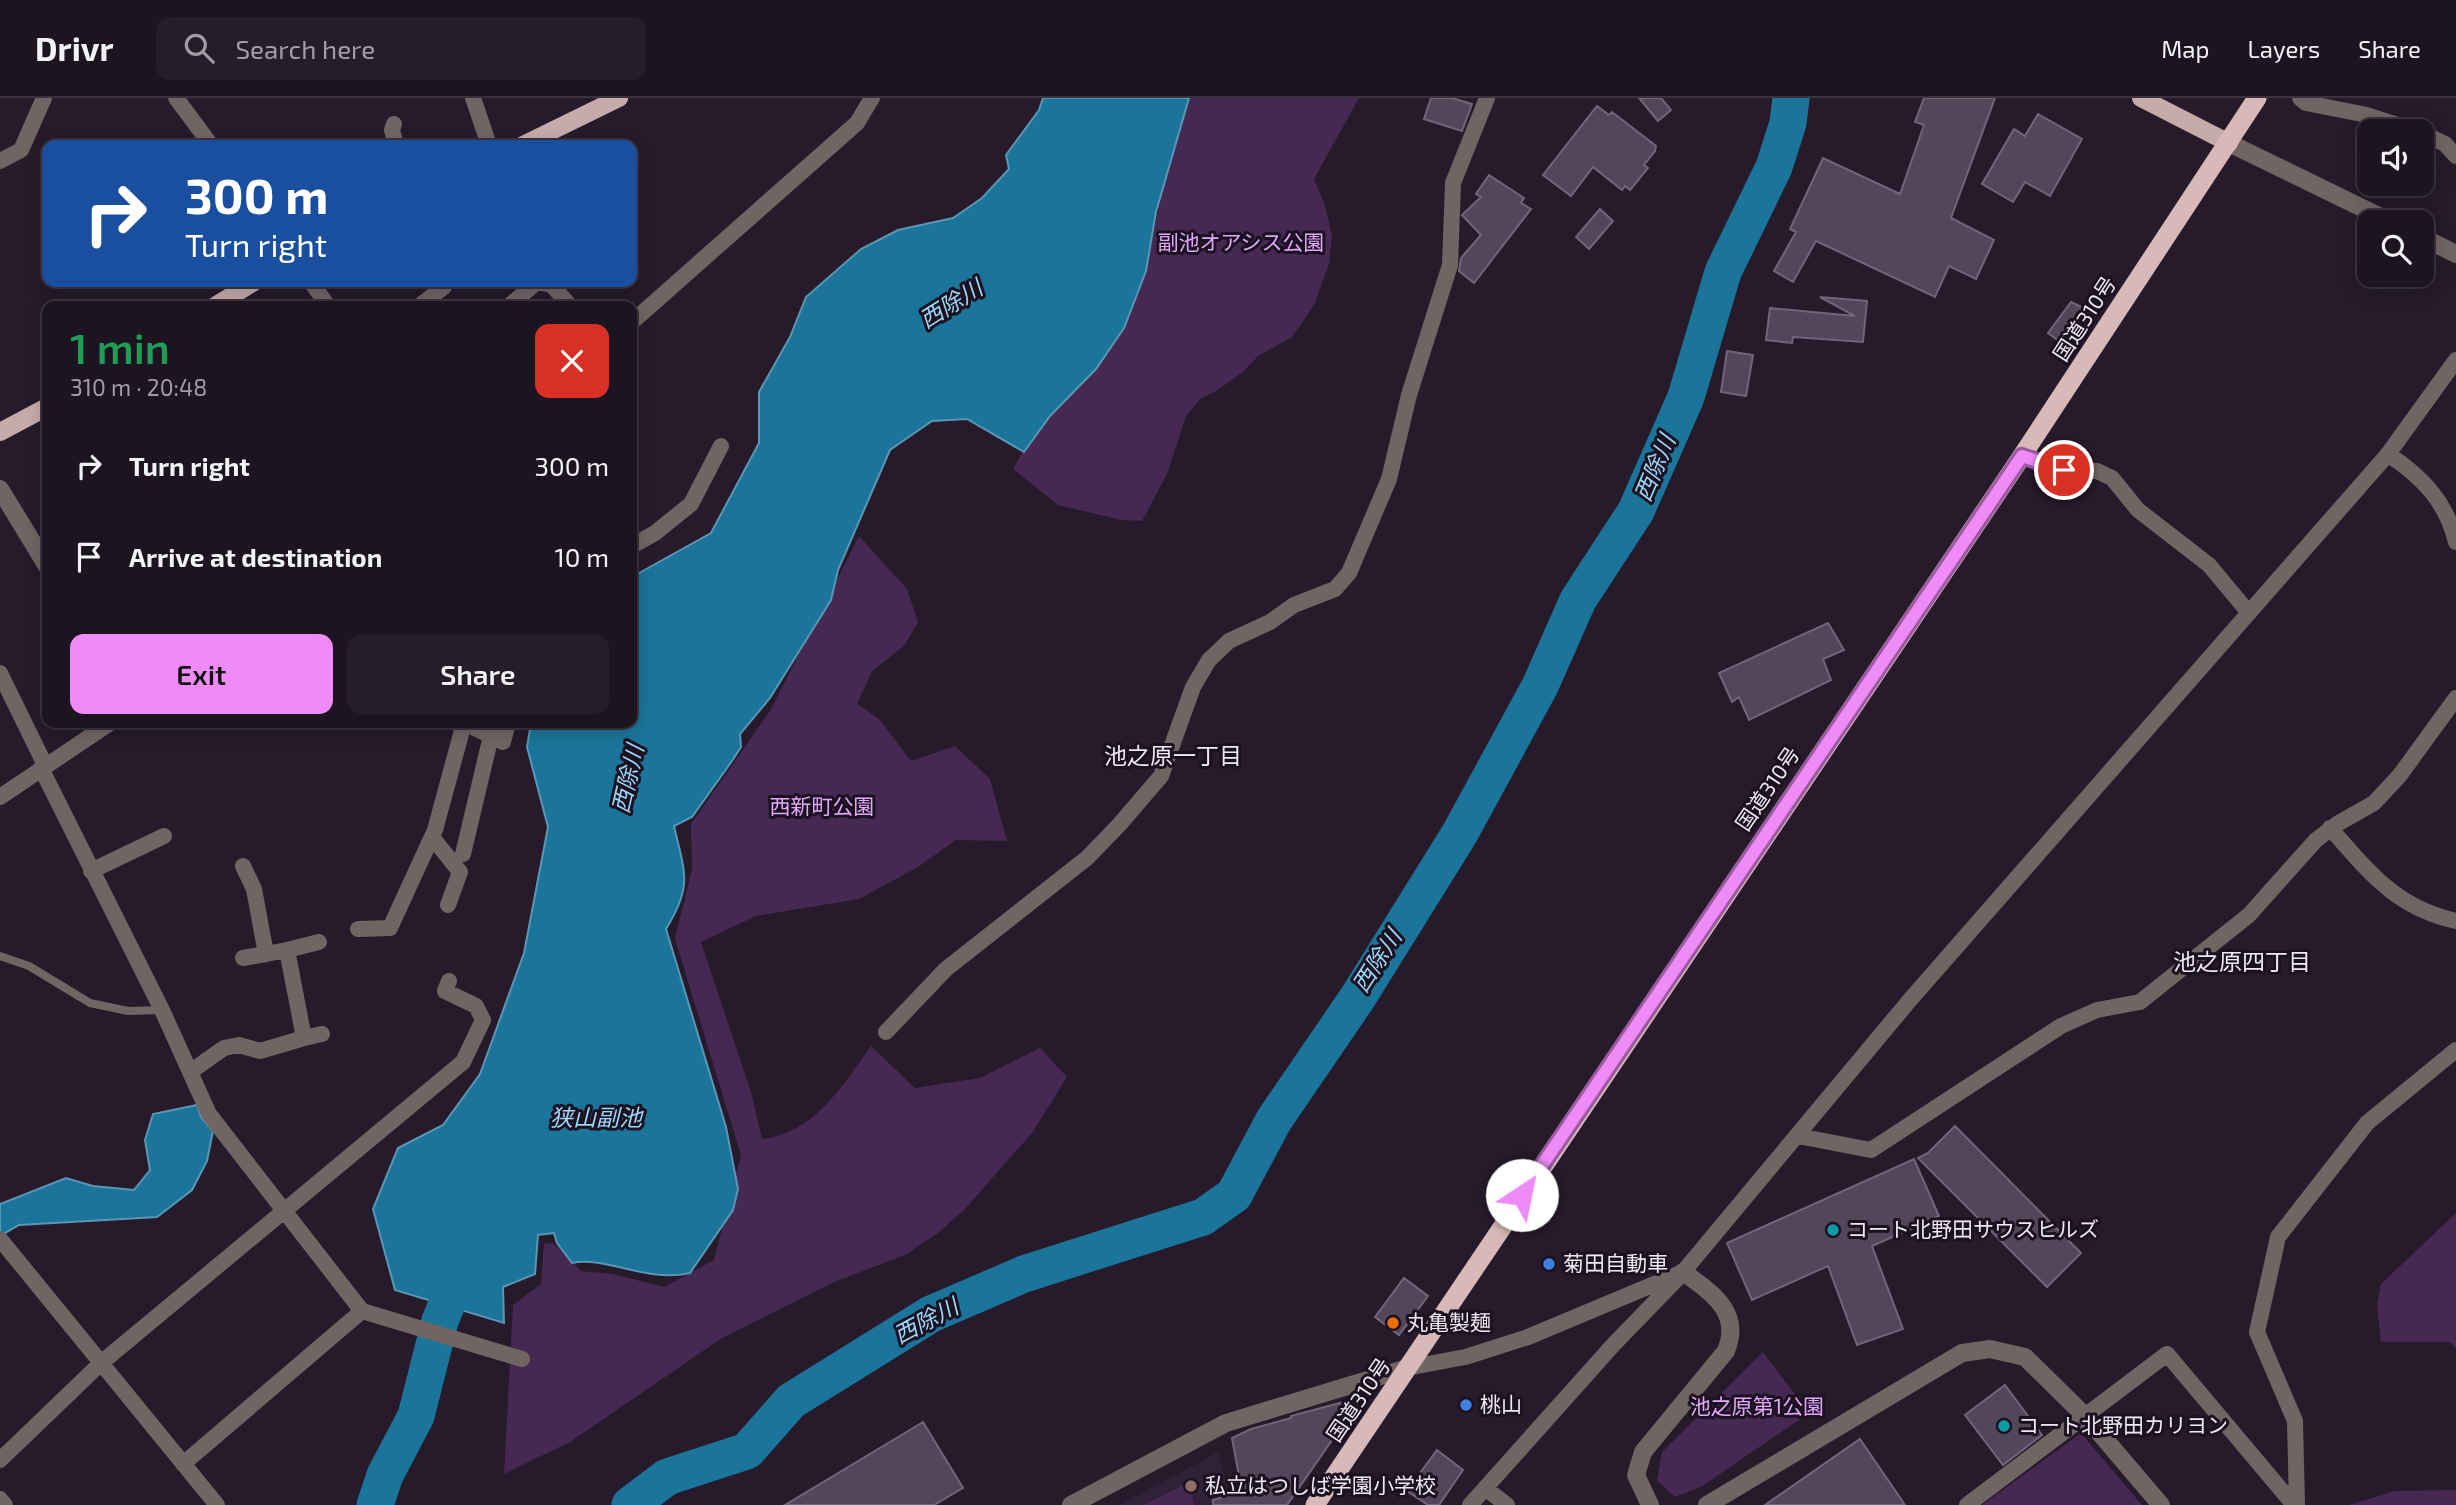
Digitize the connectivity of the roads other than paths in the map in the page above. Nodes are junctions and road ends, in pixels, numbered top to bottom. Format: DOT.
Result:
graph roads {
  1 [pos="44,98"];
  2 [pos="176,98"];
  3 [pos="473,98"];
  4 [pos="619,98"];
  5 [pos="872,98"];
  6 [pos="1487,98"];
  7 [pos="2141,98"];
  8 [pos="2258,98"];
  9 [pos="2300,98"];
  10 [pos="2379,119"];
  11 [pos="394,124"];
  12 [pos="2434,139"];
  13 [pos="207,140"];
  14 [pos="395,140"];
  15 [pos="487,140"];
  16 [pos="533,140"];
  17 [pos="2229,144"];
  18 [pos="2456,156"];
  19 [pos="0,161"];
  20 [pos="2367,210"];
  21 [pos="2434,243"];
  22 [pos="2456,254"];
  23 [pos="246,287"];
  24 [pos="444,287"];
  25 [pos="531,287"];
  26 [pos="554,287"];
  27 [pos="223,301"];
  28 [pos="426,301"];
  29 [pos="515,301"];
  30 [pos="566,301"];
  31 [pos="637,318"];
  32 [pos="2456,360"];
  33 [pos="42,410"];
  34 [pos="0,432"];
  35 [pos="721,446"];
  36 [pos="2388,454"];
  37 [pos="2022,456"];
  38 [pos="0,489"];
  39 [pos="2456,542"];
  40 [pos="637,543"];
  41 [pos="42,558"];
  42 [pos="2249,613"];
  43 [pos="0,673"];
  44 [pos="2456,698"];
  45 [pos="102,728"];
  46 [pos="463,728"];
  47 [pos="474,728"];
  48 [pos="507,728"];
  49 [pos="491,736"];
  50 [pos="43,766"];
  51 [pos="0,797"];
  52 [pos="2330,828"];
  53 [pos="164,836"];
  54 [pos="432,837"];
  55 [pos="463,854"];
  56 [pos="243,866"];
  57 [pos="91,871"];
  58 [pos="448,905"];
  59 [pos="2456,921"];
  60 [pos="358,929"];
  61 [pos="319,942"];
  62 [pos="287,950"];
  63 [pos="266,954"];
  64 [pos="0,956"];
  65 [pos="243,958"];
  66 [pos="449,981"];
  67 [pos="162,1010"];
  68 [pos="886,1032"];
  69 [pos="322,1034"];
  70 [pos="304,1038"];
  71 [pos="2456,1050"];
  72 [pos="190,1072"];
  73 [pos="1798,1136"];
  74 [pos="283,1210"];
  75 [pos="0,1239"];
  76 [pos="1683,1272"];
  77 [pos="363,1311"];
  78 [pos="522,1359"];
  79 [pos="101,1363"];
  80 [pos="1408,1368"];
  81 [pos="2086,1417"];
  82 [pos="0,1460"];
  83 [pos="183,1464"];
  84 [pos="1485,1488"];
  85 [pos="0,1499"];
  86 [pos="5,1505"];
  87 [pos="217,1505"];
  88 [pos="1071,1505"];
  89 [pos="1315,1505"];
  90 [pos="1470,1505"];
  91 [pos="1507,1505"];
  92 [pos="1650,1505"];
  93 [pos="1707,1505"];
  94 [pos="1968,1505"];
  95 [pos="2161,1505"];
  96 [pos="2295,1505"];
  1 -- 19 [label="street"];
  2 -- 13 [label="street"];
  3 -- 15 [label="street"];
  4 -- 16 [label="main road"];
  5 -- 31 [label="street"];
  6 -- 68 [label="street"];
  7 -- 17 [label="main road"];
  8 -- 17 [label="highway, 国道310号"];
  9 -- 10 [label="street"];
  11 -- 14 [label="street"];
  12 -- 18 [label="street"];
  17 -- 20 [label="street"];
  17 -- 37 [label="highway, 国道310号"];
  21 -- 22 [label="street"];
  23 -- 27 [label="main road"];
  24 -- 28 [label="street"];
  25 -- 29 [label="street"];
  26 -- 30 [label="street"];
  32 -- 36 [label="street"];
  33 -- 34 [label="main road"];
  35 -- 40 [label="street"];
  36 -- 39 [label="street"];
  36 -- 42 [label="street"];
  37 -- 42 [label="street"];
  37 -- 80 [label="highway, 国道310号"];
  38 -- 41 [label="street"];
  42 -- 73 [label="street"];
  43 -- 50 [label="street"];
  44 -- 52 [label="street"];
  45 -- 50 [label="street"];
  46 -- 54 [label="street"];
  47 -- 49 [label="street"];
  48 -- 49 [label="street"];
  49 -- 55 [label="street"];
  50 -- 51 [label="street"];
  50 -- 57 [label="street"];
  52 -- 59 [label="street"];
  52 -- 73 [label="street"];
  53 -- 57 [label="street"];
  54 -- 58 [label="street"];
  54 -- 60 [label="street"];
  56 -- 63 [label="street"];
  57 -- 67 [label="street"];
  61 -- 62 [label="street"];
  62 -- 63 [label="street"];
  62 -- 70 [label="street"];
  63 -- 65 [label="street"];
  64 -- 67 [label="lane"];
  66 -- 74 [label="street"];
  67 -- 72 [label="street"];
  69 -- 70 [label="street"];
  70 -- 72 [label="street"];
  71 -- 96 [label="street"];
  72 -- 74 [label="street"];
  73 -- 76 [label="street"];
  74 -- 77 [label="street"];
  74 -- 79 [label="street"];
  75 -- 79 [label="street"];
  76 -- 80 [label="street"];
  76 -- 84 [label="street"];
  76 -- 92 [label="street"];
  77 -- 78 [label="street"];
  77 -- 83 [label="street"];
  79 -- 82 [label="street"];
  79 -- 83 [label="street"];
  80 -- 88 [label="street"];
  80 -- 89 [label="highway, 国道310号"];
  81 -- 93 [label="street"];
  81 -- 94 [label="street"];
  81 -- 95 [label="street"];
  81 -- 96 [label="street"];
  83 -- 87 [label="street"];
  84 -- 90 [label="street"];
  84 -- 91 [label="street"];
  85 -- 86 [label="street"];
}
